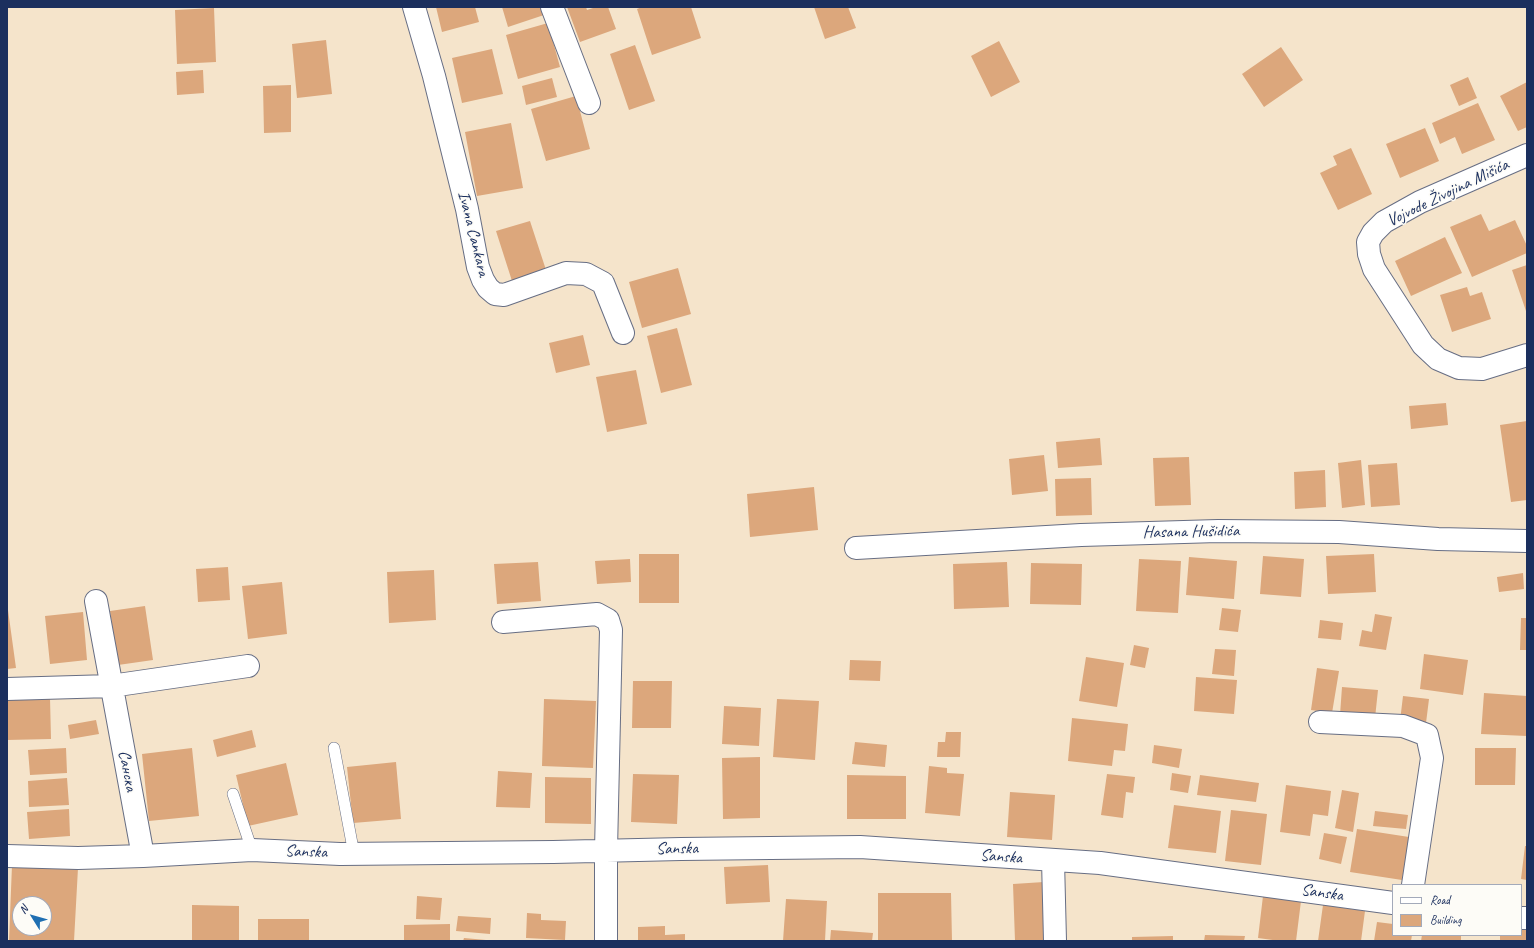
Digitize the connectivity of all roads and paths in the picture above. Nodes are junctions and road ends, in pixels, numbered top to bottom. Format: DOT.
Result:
graph roads {
  1 [pos="414,7"];
  2 [pos="552,7"];
  3 [pos="589,103"];
  4 [pos="1527,155"];
  5 [pos="623,333"];
  6 [pos="1527,355"];
  7 [pos="1527,541"];
  8 [pos="856,548"];
  9 [pos="96,602"];
  10 [pos="503,622"];
  11 [pos="248,666"];
  12 [pos="111,686"];
  13 [pos="7,688"];
  14 [pos="1320,722"];
  15 [pos="334,748"];
  16 [pos="233,794"];
  17 [pos="252,850"];
  18 [pos="606,850"];
  19 [pos="354,854"];
  20 [pos="7,856"];
  21 [pos="143,856"];
  22 [pos="1053,860"];
  23 [pos="1413,884"];
  24 [pos="1392,903"];
  25 [pos="606,941"];
  26 [pos="1055,941"];
  1 -- 5 [label="street, Ivana Cankara"];
  2 -- 3 [label="street"];
  4 -- 6 [label="street, Vojvode Živojina Mišića"];
  7 -- 8 [label="street, Hasana Hušidića"];
  9 -- 12 [label="street, Санска"];
  10 -- 18 [label="street"];
  11 -- 12 [label="street"];
  12 -- 13 [label="street"];
  12 -- 21 [label="street, Санска"];
  14 -- 23 [label="street"];
  15 -- 19 [label="lane"];
  16 -- 17 [label="lane"];
  17 -- 19 [label="street, Sanska"];
  17 -- 21 [label="street, Sanska"];
  18 -- 19 [label="street, Sanska"];
  18 -- 22 [label="street, Sanska"];
  18 -- 25 [label="street"];
  20 -- 21 [label="street, Sanska"];
  22 -- 24 [label="street, Sanska"];
  22 -- 26 [label="street"];
}
